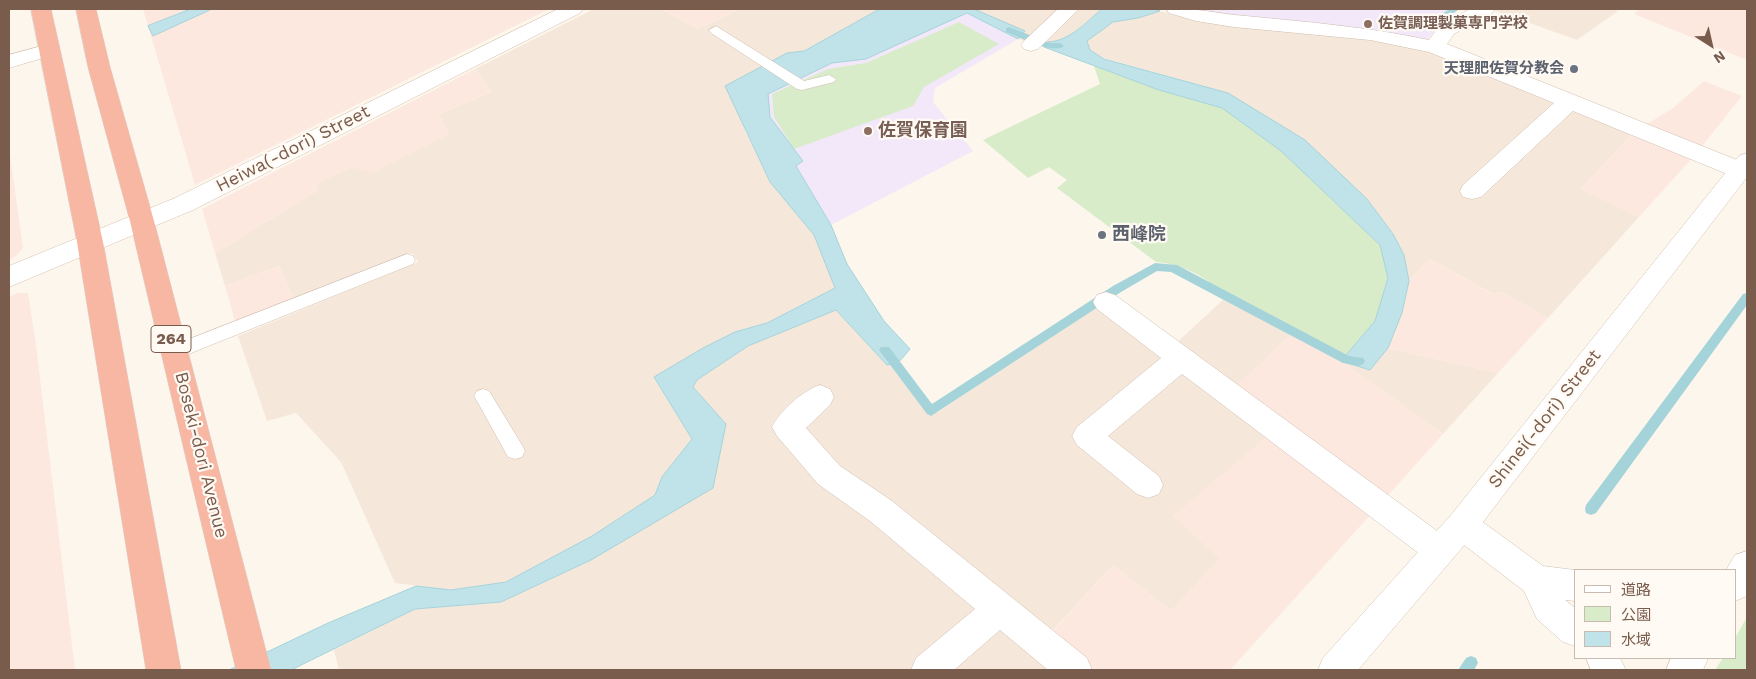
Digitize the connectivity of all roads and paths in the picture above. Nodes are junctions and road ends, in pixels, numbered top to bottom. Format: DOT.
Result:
graph roads {
  1 [pos="41,9"];
  2 [pos="86,9"];
  3 [pos="573,9"];
  4 [pos="1069,9"];
  5 [pos="1178,9"];
  6 [pos="1484,9"];
  7 [pos="716,30"];
  8 [pos="1035,40"];
  9 [pos="1435,47"];
  10 [pos="49,50"];
  11 [pos="9,62"];
  12 [pos="829,79"];
  13 [pos="1570,101"];
  14 [pos="1744,166"];
  15 [pos="1472,191"];
  16 [pos="142,221"];
  17 [pos="90,242"];
  18 [pos="407,260"];
  19 [pos="9,277"];
  20 [pos="1106,302"];
  21 [pos="175,352"];
  22 [pos="1181,358"];
  23 [pos="483,396"];
  24 [pos="820,397"];
  25 [pos="515,451"];
  26 [pos="1148,485"];
  27 [pos="1462,525"];
  28 [pos="1440,551"];
  29 [pos="1747,556"];
  30 [pos="1747,566"];
  31 [pos="1731,569"];
  32 [pos="1536,580"];
  33 [pos="1736,584"];
  34 [pos="1574,586"];
  35 [pos="1000,609"];
  36 [pos="1574,629"];
  37 [pos="1690,659"];
  38 [pos="164,670"];
  39 [pos="254,670"];
  40 [pos="928,670"];
  41 [pos="1075,670"];
  42 [pos="1335,670"];
  43 [pos="1683,670"];
  1 -- 10 [label="highway"];
  2 -- 16 [label="highway, Boseki-dori Avenue / 264"];
  3 -- 16 [label="street, Heiwa(-dori) Street"];
  4 -- 8 [label="street"];
  5 -- 9 [label="street"];
  6 -- 9 [label="street"];
  7 -- 12 [label="lane"];
  9 -- 13 [label="street"];
  10 -- 11 [label="street"];
  10 -- 17 [label="highway"];
  13 -- 14 [label="street"];
  13 -- 15 [label="street"];
  14 -- 27 [label="street, Shinei(-dori) Street"];
  16 -- 17 [label="street, Heiwa(-dori) Street"];
  16 -- 21 [label="highway, Boseki-dori Avenue / 264"];
  17 -- 19 [label="street, Heiwa(-dori) Street"];
  17 -- 38 [label="highway"];
  18 -- 21 [label="lane"];
  20 -- 22 [label="street"];
  21 -- 39 [label="highway, Boseki-dori Avenue / 264"];
  22 -- 26 [label="street"];
  22 -- 28 [label="street"];
  23 -- 25 [label="lane"];
  24 -- 35 [label="street"];
  27 -- 28 [label="street, Shinei(-dori) Street"];
  27 -- 32 [label="street"];
  28 -- 42 [label="street, Shinei(-dori) Street"];
  29 -- 31 [label="street"];
  30 -- 33 [label="street"];
  32 -- 34 [label="street"];
  32 -- 36 [label="street"];
  35 -- 40 [label="street"];
  35 -- 41 [label="street"];
  37 -- 43 [label="street"];
}
